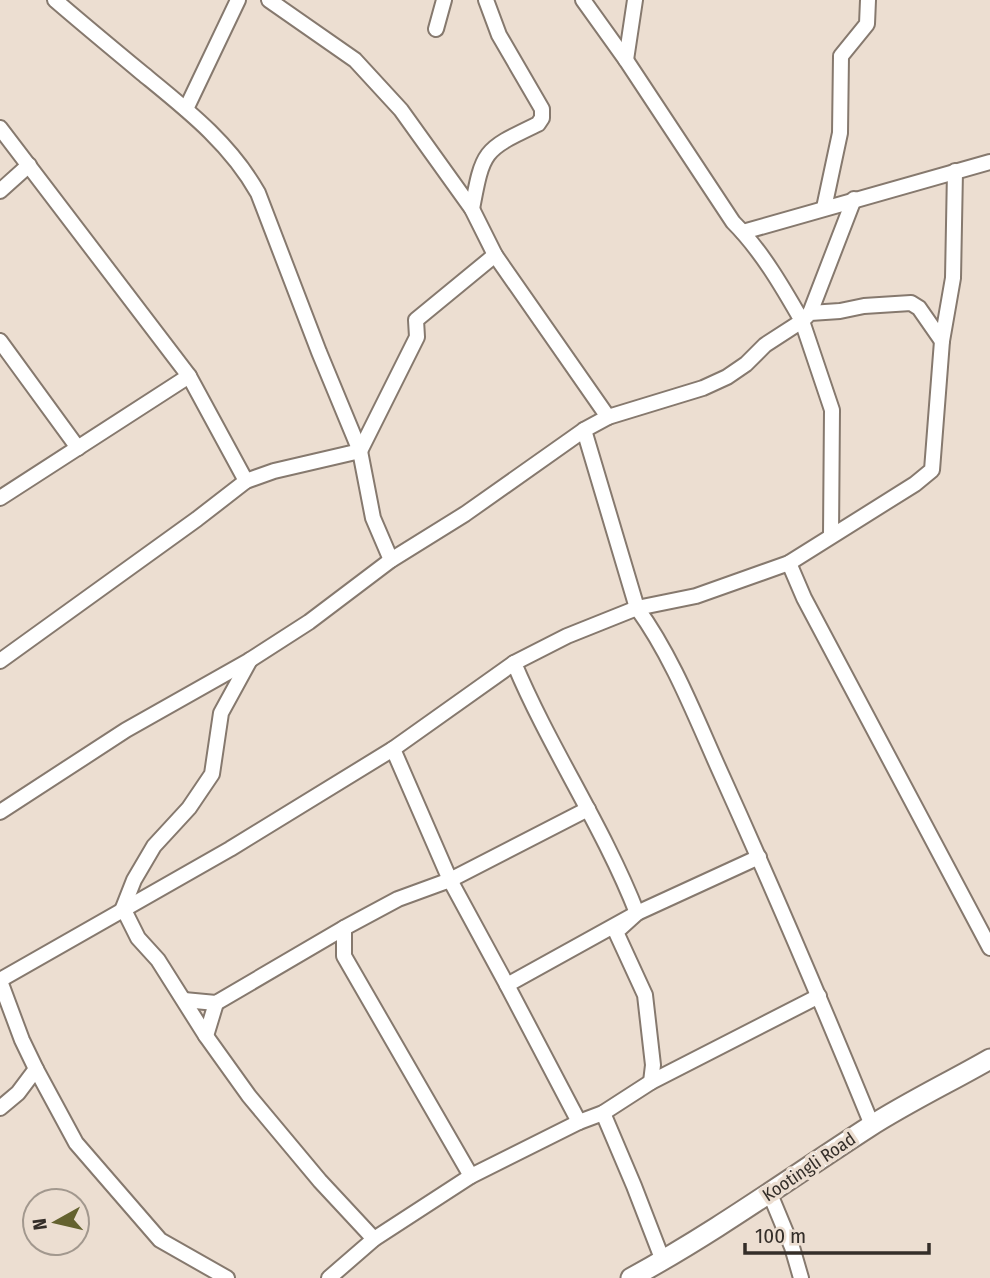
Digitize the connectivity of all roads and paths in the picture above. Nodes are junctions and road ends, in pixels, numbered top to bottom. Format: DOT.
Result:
graph roads {
  1 [pos="55,0"];
  2 [pos="238,0"];
  3 [pos="269,0"];
  4 [pos="444,0"];
  5 [pos="486,0"];
  6 [pos="583,0"];
  7 [pos="635,0"];
  8 [pos="868,0"];
  9 [pos="436,29"];
  10 [pos="626,60"];
  11 [pos="186,109"];
  12 [pos="0,128"];
  13 [pos="990,162"];
  14 [pos="29,165"];
  15 [pos="955,171"];
  16 [pos="0,191"];
  17 [pos="854,199"];
  18 [pos="824,208"];
  19 [pos="472,209"];
  20 [pos="743,232"];
  21 [pos="495,255"];
  22 [pos="806,317"];
  23 [pos="0,341"];
  24 [pos="942,341"];
  25 [pos="189,376"];
  26 [pos="608,417"];
  27 [pos="584,430"];
  28 [pos="78,448"];
  29 [pos="360,451"];
  30 [pos="246,481"];
  31 [pos="0,499"];
  32 [pos="831,535"];
  33 [pos="391,560"];
  34 [pos="789,563"];
  35 [pos="638,608"];
  36 [pos="250,660"];
  37 [pos="0,661"];
  38 [pos="514,663"];
  39 [pos="393,749"];
  40 [pos="588,809"];
  41 [pos="0,812"];
  42 [pos="759,857"];
  43 [pos="450,880"];
  44 [pos="123,908"];
  45 [pos="638,913"];
  46 [pos="344,928"];
  47 [pos="990,948"];
  48 [pos="1,985"];
  49 [pos="507,985"];
  50 [pos="819,996"];
  51 [pos="184,1000"];
  52 [pos="216,1003"];
  53 [pos="206,1036"];
  54 [pos="990,1059"];
  55 [pos="36,1069"];
  56 [pos="651,1082"];
  57 [pos="0,1108"];
  58 [pos="603,1113"];
  59 [pos="579,1122"];
  60 [pos="872,1125"];
  61 [pos="471,1176"];
  62 [pos="770,1194"];
  63 [pos="374,1239"];
  64 [pos="663,1261"];
  65 [pos="227,1278"];
  66 [pos="329,1278"];
  67 [pos="631,1278"];
  68 [pos="801,1278"];
  1 -- 11 [label="street"];
  2 -- 11 [label="street"];
  3 -- 19 [label="street"];
  4 -- 9 [label="street"];
  5 -- 19 [label="street"];
  6 -- 10 [label="street"];
  7 -- 10 [label="street"];
  8 -- 18 [label="street"];
  10 -- 20 [label="street"];
  11 -- 29 [label="street"];
  12 -- 14 [label="street"];
  13 -- 15 [label="street"];
  14 -- 16 [label="street"];
  14 -- 25 [label="street"];
  15 -- 17 [label="street"];
  15 -- 24 [label="street"];
  17 -- 18 [label="street"];
  17 -- 22 [label="street"];
  18 -- 20 [label="street"];
  19 -- 21 [label="street"];
  20 -- 22 [label="street"];
  21 -- 26 [label="street"];
  21 -- 29 [label="street"];
  22 -- 24 [label="street"];
  22 -- 26 [label="street"];
  22 -- 32 [label="street"];
  23 -- 28 [label="street"];
  24 -- 32 [label="street"];
  25 -- 28 [label="street"];
  25 -- 30 [label="street"];
  26 -- 27 [label="street"];
  27 -- 33 [label="street"];
  27 -- 35 [label="street"];
  28 -- 31 [label="street"];
  29 -- 30 [label="street"];
  29 -- 33 [label="street"];
  30 -- 37 [label="street"];
  32 -- 34 [label="street"];
  33 -- 36 [label="street"];
  34 -- 35 [label="street"];
  34 -- 47 [label="street"];
  35 -- 38 [label="street"];
  35 -- 42 [label="street"];
  36 -- 41 [label="street"];
  36 -- 44 [label="street"];
  38 -- 39 [label="street"];
  38 -- 40 [label="street"];
  39 -- 43 [label="street"];
  39 -- 44 [label="street"];
  40 -- 43 [label="street"];
  40 -- 45 [label="street"];
  42 -- 45 [label="street"];
  42 -- 50 [label="street"];
  43 -- 46 [label="street"];
  43 -- 49 [label="street"];
  44 -- 48 [label="street"];
  44 -- 51 [label="street"];
  45 -- 49 [label="street"];
  45 -- 56 [label="street"];
  46 -- 52 [label="street"];
  46 -- 61 [label="street"];
  48 -- 55 [label="street"];
  49 -- 59 [label="street"];
  50 -- 56 [label="street"];
  50 -- 60 [label="street"];
  51 -- 52 [label="street"];
  51 -- 53 [label="street"];
  52 -- 53 [label="street"];
  53 -- 63 [label="street"];
  54 -- 60 [label="street, Kootingli Road"];
  55 -- 57 [label="street"];
  55 -- 65 [label="street"];
  56 -- 58 [label="street"];
  58 -- 59 [label="street"];
  58 -- 64 [label="street"];
  59 -- 61 [label="street"];
  60 -- 62 [label="street, Kootingli Road"];
  61 -- 63 [label="street"];
  62 -- 64 [label="street, Kootingli Road"];
  62 -- 68 [label="street"];
  63 -- 66 [label="street"];
  64 -- 67 [label="street, Kootingli Road"];
}
